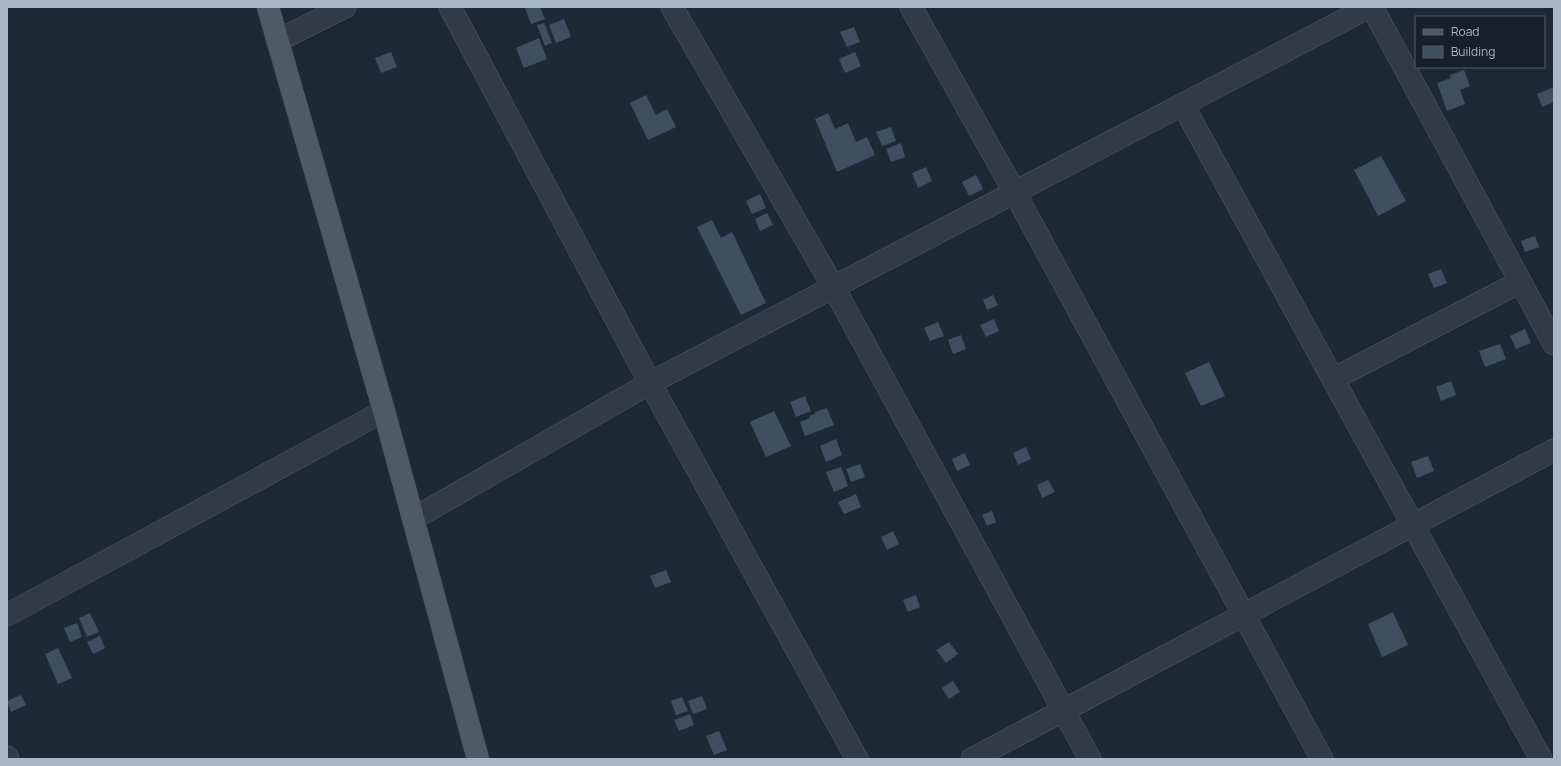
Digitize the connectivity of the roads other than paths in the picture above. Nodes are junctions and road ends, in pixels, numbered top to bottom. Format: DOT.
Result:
graph roads {
  1 [pos="268,7"];
  2 [pos="345,7"];
  3 [pos="450,7"];
  4 [pos="672,7"];
  5 [pos="911,7"];
  6 [pos="1370,7"];
  7 [pos="277,41"];
  8 [pos="1183,105"];
  9 [pos="1015,193"];
  10 [pos="1520,282"];
  11 [pos="834,288"];
  12 [pos="1554,344"];
  13 [pos="1333,379"];
  14 [pos="650,383"];
  15 [pos="384,411"];
  16 [pos="1554,450"];
  17 [pos="413,519"];
  18 [pos="1413,526"];
  19 [pos="1244,614"];
  20 [pos="7,615"];
  21 [pos="1064,710"];
  22 [pos="478,759"];
  23 [pos="857,759"];
  24 [pos="972,759"];
  25 [pos="1090,759"];
  26 [pos="1322,759"];
  27 [pos="1541,759"];
  1 -- 7 [label="main road"];
  2 -- 7 [label="street"];
  3 -- 14 [label="street"];
  4 -- 11 [label="street"];
  5 -- 9 [label="street"];
  6 -- 8 [label="street"];
  6 -- 10 [label="street"];
  7 -- 15 [label="main road"];
  8 -- 9 [label="street"];
  8 -- 13 [label="street"];
  9 -- 11 [label="street"];
  9 -- 19 [label="street"];
  10 -- 12 [label="street"];
  10 -- 13 [label="street"];
  11 -- 14 [label="street"];
  11 -- 21 [label="street"];
  13 -- 18 [label="street"];
  14 -- 17 [label="street"];
  14 -- 23 [label="street"];
  15 -- 17 [label="main road"];
  15 -- 20 [label="street"];
  16 -- 18 [label="street"];
  17 -- 22 [label="main road"];
  18 -- 19 [label="street"];
  18 -- 27 [label="street"];
  19 -- 21 [label="street"];
  19 -- 26 [label="street"];
  21 -- 24 [label="street"];
  21 -- 25 [label="street"];
}
